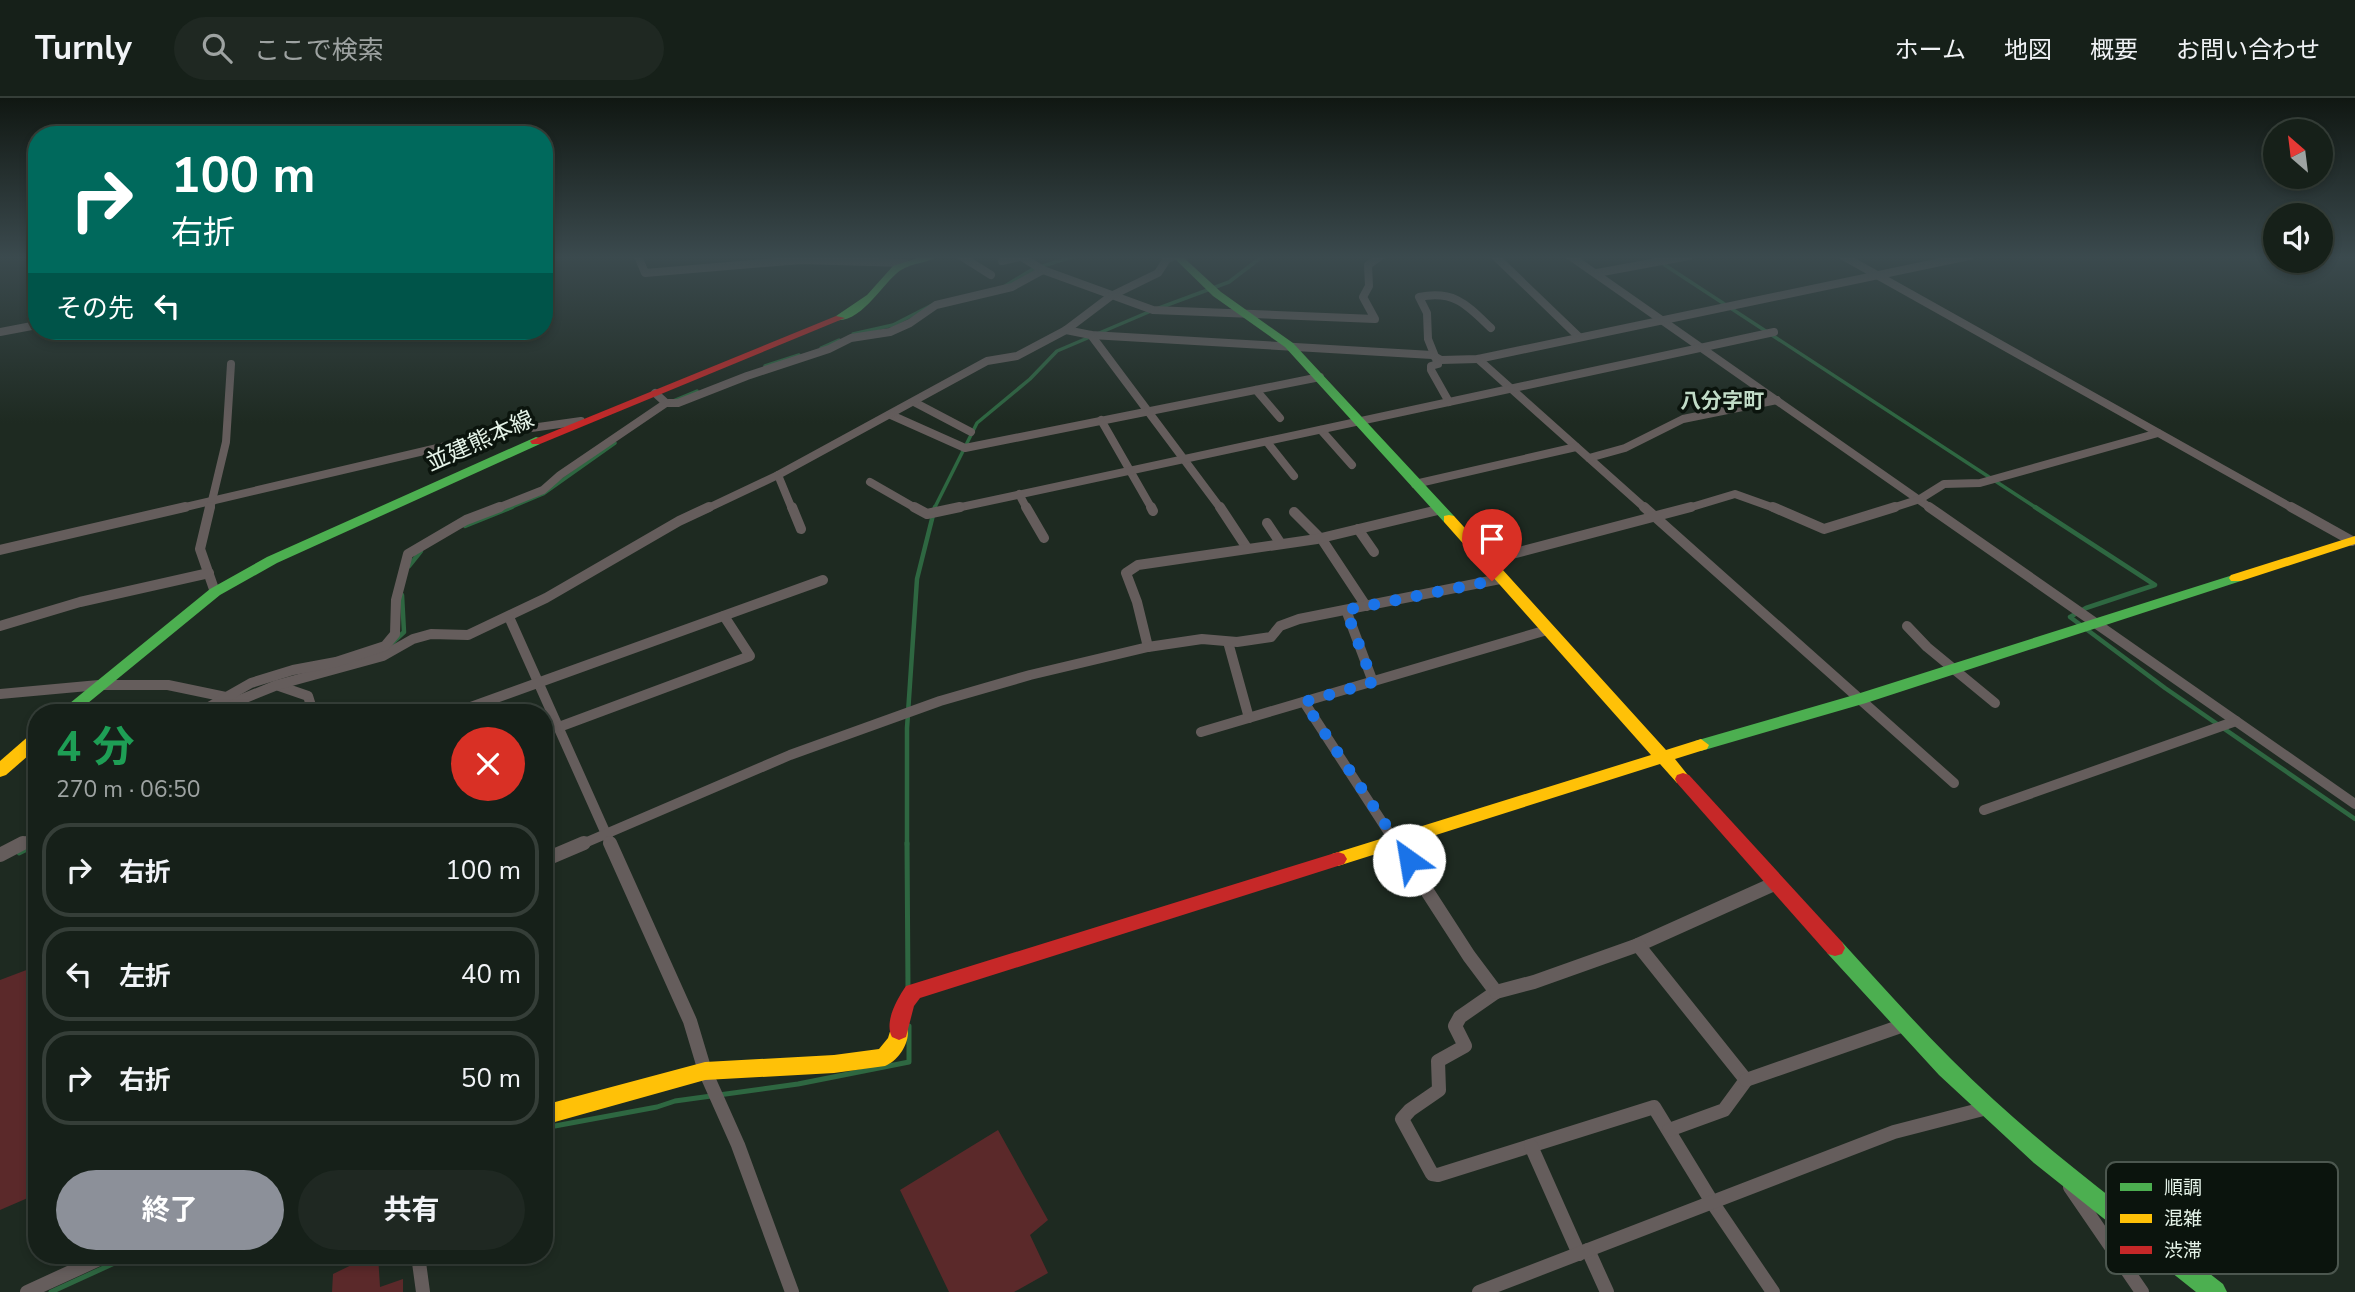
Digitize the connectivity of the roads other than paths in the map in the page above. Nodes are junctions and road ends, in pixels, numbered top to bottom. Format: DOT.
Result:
graph roads {
  1 [pos="851,312"];
  2 [pos="926,312"];
  3 [pos="1090,312"];
  4 [pos="1206,312"];
  5 [pos="1372,312"];
  6 [pos="1426,312"];
  7 [pos="1474,312"];
  8 [pos="1553,312"];
  9 [pos="1652,312"];
  10 [pos="1692,312"];
  11 [pos="1943,312"];
  12 [pos="1245,313"];
  13 [pos="1661,318"];
  14 [pos="28,327"];
  15 [pos="1491,328"];
  16 [pos="1066,330"];
  17 [pos="0,332"];
  18 [pos="1774,332"];
  19 [pos="1091,335"];
  20 [pos="1579,337"];
  21 [pos="1289,345"];
  22 [pos="1703,347"];
  23 [pos="1433,355"];
  24 [pos="1478,359"];
  25 [pos="231,364"];
  26 [pos="1320,377"];
  27 [pos="1511,389"];
  28 [pos="1256,390"];
  29 [pos="661,398"];
  30 [pos="1777,400"];
  31 [pos="914,402"];
  32 [pos="1448,402"];
  33 [pos="1148,412"];
  34 [pos="891,415"];
  35 [pos="1280,418"];
  36 [pos="581,421"];
  37 [pos="1101,421"];
  38 [pos="1359,421"];
  39 [pos="1321,430"];
  40 [pos="971,432"];
  41 [pos="2158,433"];
  42 [pos="1266,442"];
  43 [pos="1576,447"];
  44 [pos="1589,458"];
  45 [pos="1184,460"];
  46 [pos="1352,465"];
  47 [pos="1132,471"];
  48 [pos="778,475"];
  49 [pos="1294,476"];
  50 [pos="870,482"];
  51 [pos="1415,484"];
  52 [pos="1019,494"];
  53 [pos="1920,499"];
  54 [pos="214,501"];
  55 [pos="1438,510"];
  56 [pos="1153,512"];
  57 [pos="1294,512"];
  58 [pos="1657,517"];
  59 [pos="1267,523"];
  60 [pos="800,529"];
  61 [pos="1358,529"];
  62 [pos="1044,538"];
  63 [pos="1317,539"];
  64 [pos="2354,542"];
  65 [pos="1281,544"];
  66 [pos="1247,548"];
  67 [pos="0,550"];
  68 [pos="1374,552"];
  69 [pos="1485,561"];
  70 [pos="209,573"];
  71 [pos="1500,579"];
  72 [pos="823,580"];
  73 [pos="215,592"];
  74 [pos="1366,606"];
  75 [pos="1346,610"];
  76 [pos="724,616"];
  77 [pos="509,617"];
  78 [pos="2096,622"];
  79 [pos="0,626"];
  80 [pos="1907,626"];
  81 [pos="1547,630"];
  82 [pos="1228,642"];
  83 [pos="1148,647"];
  84 [pos="1953,669"];
  85 [pos="538,682"];
  86 [pos="1373,682"];
  87 [pos="99,685"];
  88 [pos="277,685"];
  89 [pos="0,694"];
  90 [pos="225,697"];
  91 [pos="1860,699"];
  92 [pos="1304,702"];
  93 [pos="76,704"];
  94 [pos="213,704"];
  95 [pos="310,704"];
  96 [pos="479,704"];
  97 [pos="548,704"];
  98 [pos="1995,704"];
  99 [pos="553,714"];
  100 [pos="1250,718"];
  101 [pos="2232,722"];
  102 [pos="559,727"];
  103 [pos="1202,732"];
  104 [pos="28,746"];
  105 [pos="1663,758"];
  106 [pos="0,771"];
  107 [pos="1954,783"];
  108 [pos="2355,804"];
  109 [pos="1984,810"];
  110 [pos="608,834"];
  111 [pos="1396,840"];
  112 [pos="28,841"];
  113 [pos="0,855"];
  114 [pos="553,856"];
  115 [pos="1776,883"];
  116 [pos="1638,945"];
  117 [pos="1496,992"];
  118 [pos="1904,1025"];
  119 [pos="705,1070"];
  120 [pos="1746,1080"];
  121 [pos="1987,1108"];
  122 [pos="553,1112"];
  123 [pos="1669,1130"];
  124 [pos="1531,1146"];
  125 [pos="2058,1170"];
  126 [pos="1712,1202"];
  127 [pos="2106,1207"];
  128 [pos="2106,1240"];
  129 [pos="1584,1252"];
  130 [pos="88,1264"];
  131 [pos="419,1264"];
  132 [pos="2130,1274"];
  133 [pos="2192,1274"];
  134 [pos="27,1292"];
  135 [pos="423,1292"];
  136 [pos="792,1292"];
  137 [pos="1479,1292"];
  138 [pos="1607,1292"];
  139 [pos="1773,1292"];
  140 [pos="2142,1292"];
  141 [pos="2215,1292"];
  1 -- 29 [label="street, 並建熊本線"];
  2 -- 29 [label="street"];
  3 -- 16 [label="street"];
  4 -- 12 [label="street"];
  5 -- 12 [label="street"];
  6 -- 23 [label="street"];
  7 -- 15 [label="street"];
  8 -- 20 [label="street"];
  9 -- 13 [label="street"];
  10 -- 13 [label="street"];
  11 -- 41 [label="street"];
  12 -- 21 [label="street"];
  13 -- 20 [label="street"];
  13 -- 22 [label="street"];
  14 -- 17 [label="street"];
  16 -- 19 [label="street"];
  16 -- 31 [label="street"];
  18 -- 22 [label="street"];
  19 -- 21 [label="street"];
  19 -- 33 [label="street"];
  20 -- 24 [label="street"];
  21 -- 23 [label="street"];
  21 -- 26 [label="street"];
  22 -- 27 [label="street"];
  22 -- 30 [label="street"];
  23 -- 24 [label="street"];
  23 -- 32 [label="street"];
  24 -- 27 [label="street"];
  25 -- 54 [label="street"];
  26 -- 28 [label="street"];
  26 -- 38 [label="street"];
  27 -- 32 [label="street"];
  27 -- 43 [label="street"];
  28 -- 33 [label="street"];
  28 -- 35 [label="street"];
  29 -- 36 [label="street, 並建熊本線"];
  29 -- 90 [label="street"];
  30 -- 44 [label="street"];
  30 -- 53 [label="street"];
  31 -- 34 [label="street"];
  31 -- 40 [label="street"];
  32 -- 38 [label="street"];
  33 -- 37 [label="street"];
  33 -- 45 [label="street"];
  34 -- 37 [label="street"];
  34 -- 48 [label="street"];
  36 -- 54 [label="street"];
  36 -- 73 [label="street, 並建熊本線"];
  37 -- 47 [label="street"];
  38 -- 39 [label="street"];
  38 -- 51 [label="street"];
  39 -- 42 [label="street"];
  39 -- 46 [label="street"];
  41 -- 53 [label="street"];
  41 -- 64 [label="street"];
  42 -- 45 [label="street"];
  42 -- 49 [label="street"];
  43 -- 44 [label="street"];
  43 -- 51 [label="street"];
  44 -- 58 [label="street"];
  45 -- 47 [label="street"];
  45 -- 66 [label="street"];
  47 -- 52 [label="street"];
  47 -- 56 [label="street"];
  48 -- 60 [label="street"];
  48 -- 77 [label="street"];
  50 -- 52 [label="street"];
  51 -- 55 [label="street"];
  52 -- 62 [label="street"];
  53 -- 58 [label="street"];
  53 -- 78 [label="street"];
  54 -- 67 [label="street"];
  54 -- 70 [label="street"];
  55 -- 61 [label="street"];
  55 -- 69 [label="street"];
  57 -- 63 [label="street"];
  58 -- 69 [label="street"];
  58 -- 91 [label="street"];
  59 -- 65 [label="street"];
  61 -- 63 [label="street"];
  61 -- 68 [label="street"];
  63 -- 65 [label="street"];
  63 -- 74 [label="street"];
  64 -- 78 [label="street"];
  65 -- 66 [label="street"];
  66 -- 83 [label="street"];
  69 -- 71 [label="street"];
  70 -- 73 [label="street"];
  70 -- 79 [label="street"];
  71 -- 74 [label="street"];
  71 -- 81 [label="street"];
  72 -- 76 [label="street"];
  73 -- 87 [label="street, 並建熊本線"];
  74 -- 75 [label="street"];
  75 -- 82 [label="street"];
  75 -- 86 [label="street"];
  76 -- 85 [label="street"];
  76 -- 102 [label="street"];
  77 -- 85 [label="street"];
  77 -- 88 [label="street"];
  78 -- 84 [label="street"];
  78 -- 101 [label="street"];
  80 -- 84 [label="street"];
  81 -- 86 [label="street"];
  81 -- 105 [label="street"];
  82 -- 83 [label="street"];
  82 -- 100 [label="street"];
  83 -- 110 [label="street"];
  84 -- 91 [label="street"];
  84 -- 98 [label="street"];
  85 -- 96 [label="street"];
  85 -- 97 [label="street"];
  86 -- 92 [label="street"];
  87 -- 89 [label="street"];
  87 -- 90 [label="street"];
  87 -- 93 [label="street, 並建熊本線"];
  88 -- 90 [label="street"];
  88 -- 95 [label="street"];
  90 -- 94 [label="street"];
  91 -- 105 [label="street"];
  91 -- 107 [label="street"];
  92 -- 100 [label="street"];
  92 -- 111 [label="street"];
  99 -- 102 [label="street"];
  100 -- 103 [label="street"];
  101 -- 108 [label="street"];
  101 -- 109 [label="street"];
  102 -- 110 [label="street"];
  104 -- 106 [label="street"];
  105 -- 111 [label="street"];
  105 -- 115 [label="street"];
  110 -- 114 [label="street"];
  110 -- 119 [label="street"];
  111 -- 117 [label="street"];
  111 -- 119 [label="street"];
  112 -- 113 [label="street"];
  115 -- 116 [label="street"];
  115 -- 118 [label="street"];
  116 -- 117 [label="street"];
  116 -- 120 [label="street"];
  117 -- 124 [label="street"];
  118 -- 120 [label="street"];
  118 -- 121 [label="street"];
  119 -- 122 [label="street"];
  119 -- 136 [label="street"];
  120 -- 123 [label="street"];
  121 -- 125 [label="street"];
  121 -- 126 [label="street"];
  123 -- 124 [label="street"];
  123 -- 126 [label="street"];
  124 -- 129 [label="street"];
  125 -- 127 [label="street"];
  125 -- 128 [label="street"];
  126 -- 129 [label="street"];
  126 -- 139 [label="street"];
  129 -- 137 [label="street"];
  129 -- 138 [label="street"];
  130 -- 134 [label="street"];
  131 -- 135 [label="street"];
  132 -- 140 [label="street"];
  133 -- 141 [label="street"];
}
